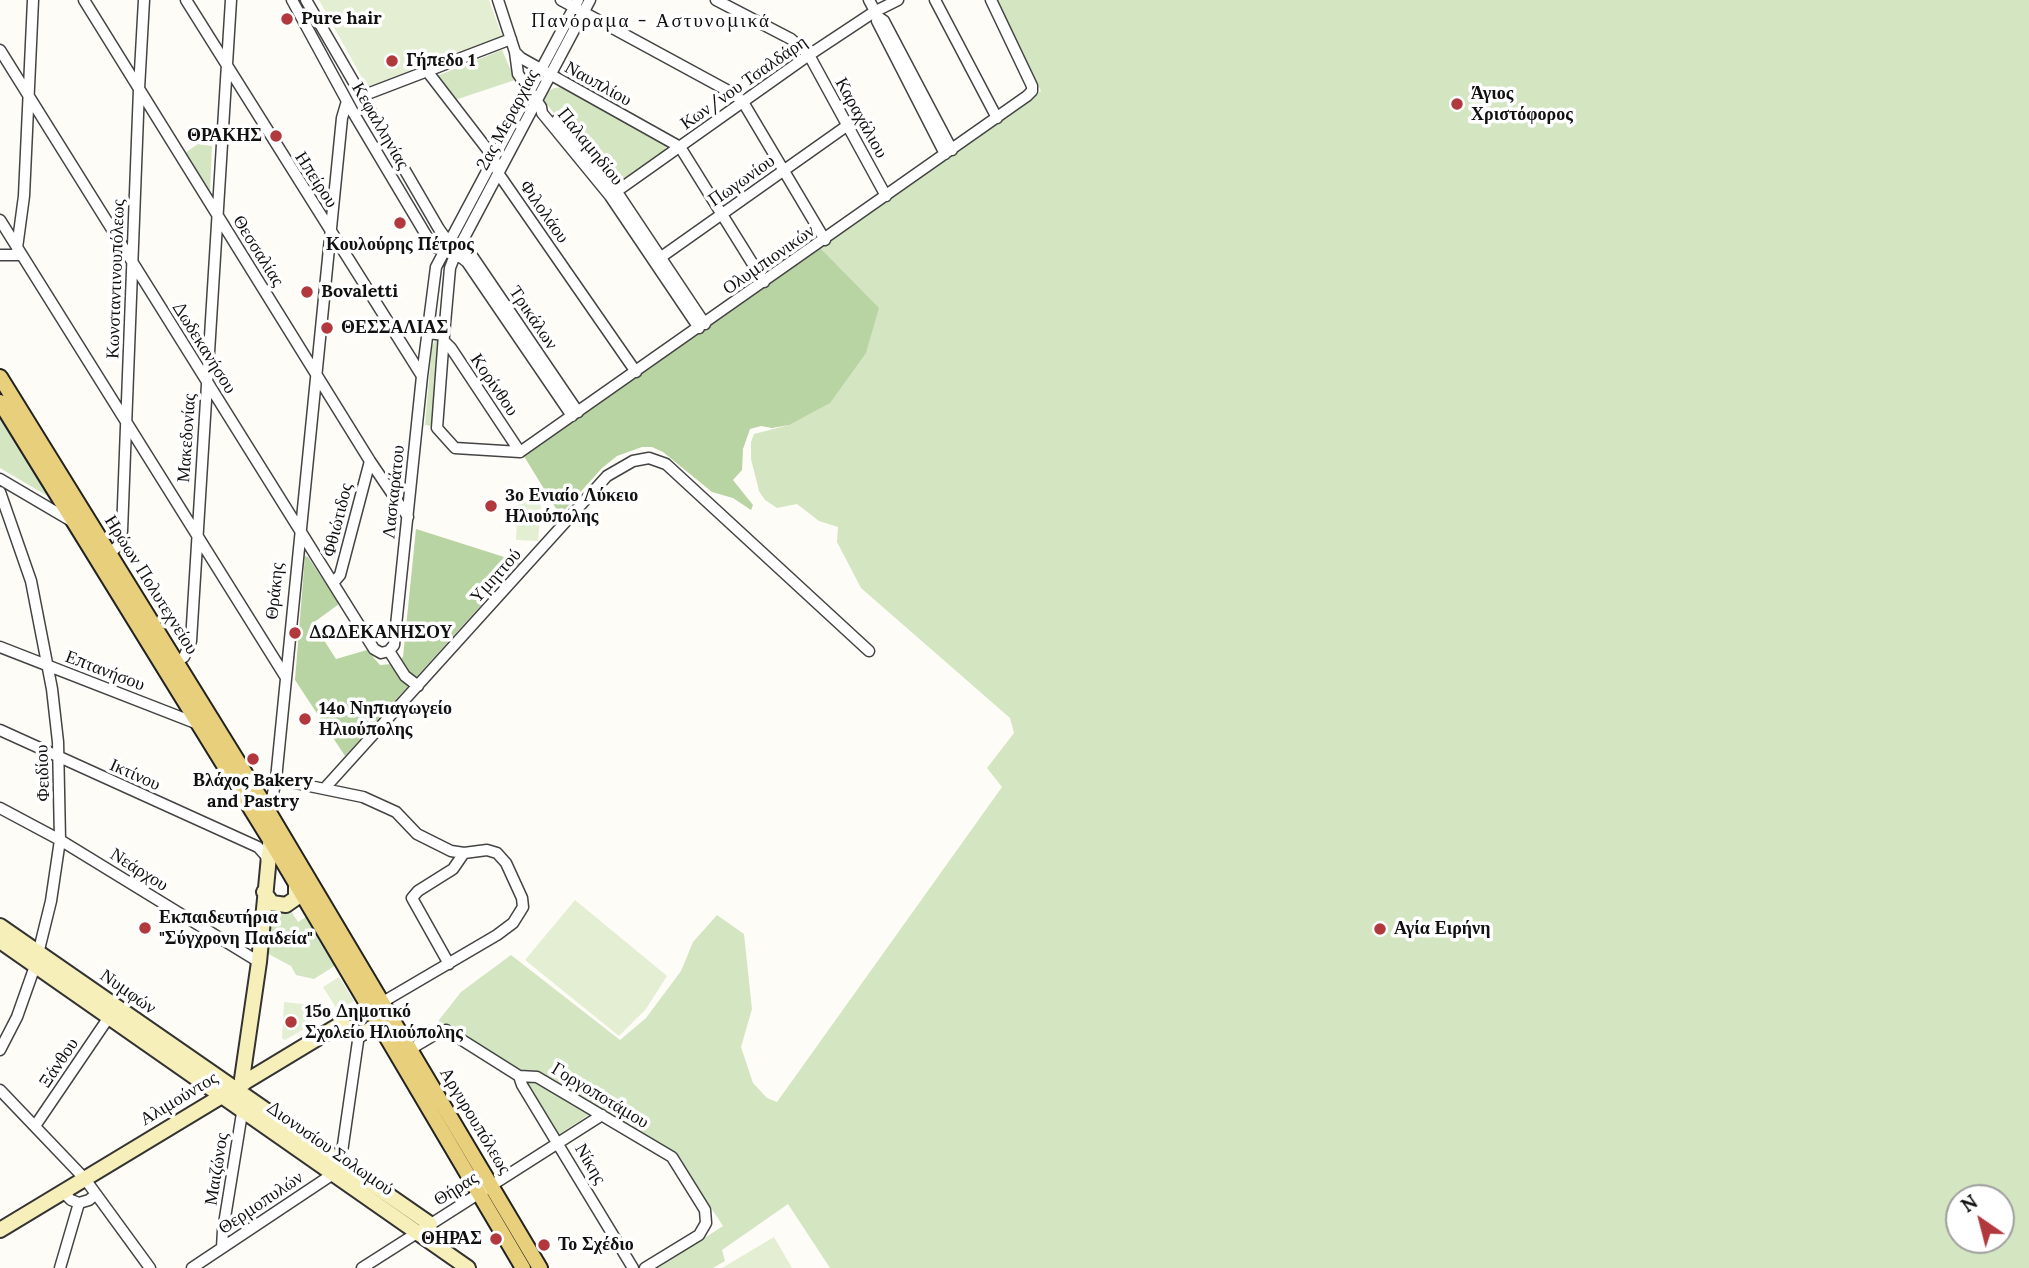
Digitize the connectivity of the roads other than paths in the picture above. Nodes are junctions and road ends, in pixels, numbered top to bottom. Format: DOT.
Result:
graph roads {
  1 [pos="33,0"];
  2 [pos="84,0"];
  3 [pos="144,0"];
  4 [pos="186,0"];
  5 [pos="231,0"];
  6 [pos="292,0"];
  7 [pos="306,0"];
  8 [pos="498,0"];
  9 [pos="561,0"];
  10 [pos="590,0"];
  11 [pos="716,0"];
  12 [pos="869,0"];
  13 [pos="898,0"];
  14 [pos="935,0"];
  15 [pos="990,0"];
  16 [pos="576,4"];
  17 [pos="584,13"];
  18 [pos="876,14"];
  19 [pos="511,39"];
  20 [pos="0,50"];
  21 [pos="515,52"];
  22 [pos="809,55"];
  23 [pos="225,64"];
  24 [pos="427,71"];
  25 [pos="546,72"];
  26 [pos="139,89"];
  27 [pos="362,96"];
  28 [pos="30,99"];
  29 [pos="536,100"];
  30 [pos="347,102"];
  31 [pos="743,102"];
  32 [pos="997,118"];
  33 [pos="848,125"];
  34 [pos="680,147"];
  35 [pos="948,152"];
  36 [pos="494,158"];
  37 [pos="784,170"];
  38 [pos="498,173"];
  39 [pos="613,194"];
  40 [pos="886,196"];
  41 [pos="723,214"];
  42 [pos="216,215"];
  43 [pos="0,220"];
  44 [pos="332,233"];
  45 [pos="450,240"];
  46 [pos="825,240"];
  47 [pos="461,244"];
  48 [pos="443,251"];
  49 [pos="19,252"];
  50 [pos="0,255"];
  51 [pos="455,255"];
  52 [pos="657,260"];
  53 [pos="133,262"];
  54 [pos="764,282"];
  55 [pos="702,326"];
  56 [pos="428,333"];
  57 [pos="444,338"];
  58 [pos="636,372"];
  59 [pos="317,375"];
  60 [pos="422,376"];
  61 [pos="0,377"];
  62 [pos="207,383"];
  63 [pos="0,402"];
  64 [pos="575,414"];
  65 [pos="125,422"];
  66 [pos="518,452"];
  67 [pos="370,461"];
  68 [pos="0,478"];
  69 [pos="0,492"];
  70 [pos="408,517"];
  71 [pos="73,522"];
  72 [pos="300,533"];
  73 [pos="197,534"];
  74 [pos="109,554"];
  75 [pos="332,583"];
  76 [pos="0,647"];
  77 [pos="389,651"];
  78 [pos="869,651"];
  79 [pos="176,662"];
  80 [pos="47,665"];
  81 [pos="285,677"];
  82 [pos="418,686"];
  83 [pos="199,724"];
  84 [pos="0,730"];
  85 [pos="59,757"];
  86 [pos="276,779"];
  87 [pos="324,789"];
  88 [pos="0,808"];
  89 [pos="269,813"];
  90 [pos="60,840"];
  91 [pos="272,843"];
  92 [pos="258,847"];
  93 [pos="289,848"];
  94 [pos="464,853"];
  95 [pos="268,863"];
  96 [pos="296,885"];
  97 [pos="264,892"];
  98 [pos="0,926"];
  99 [pos="0,941"];
  100 [pos="36,959"];
  101 [pos="259,962"];
  102 [pos="449,964"];
  103 [pos="381,1003"];
  104 [pos="109,1017"];
  105 [pos="380,1026"];
  106 [pos="359,1034"];
  107 [pos="0,1050"];
  108 [pos="409,1050"];
  109 [pos="519,1076"];
  110 [pos="0,1090"];
  111 [pos="238,1095"];
  112 [pos="602,1115"];
  113 [pos="35,1126"];
  114 [pos="558,1143"];
  115 [pos="336,1168"];
  116 [pos="85,1179"];
  117 [pos="485,1189"];
  118 [pos="63,1192"];
  119 [pos="96,1195"];
  120 [pos="79,1203"];
  121 [pos="430,1224"];
  122 [pos="0,1230"];
  123 [pos="417,1233"];
  124 [pos="222,1248"];
  125 [pos="517,1266"];
  126 [pos="60,1268"];
  127 [pos="150,1268"];
  128 [pos="192,1268"];
  129 [pos="362,1268"];
  130 [pos="468,1268"];
  131 [pos="540,1268"];
  132 [pos="634,1268"];
  133 [pos="645,1268"];
  1 -- 28 [label="street"];
  2 -- 26 [label="street, Θεσσαλίας"];
  3 -- 26 [label="street, Κωνσταντινουπόλεως"];
  4 -- 23 [label="street, Ηπείρου"];
  5 -- 23 [label="street, Μακεδονίας"];
  6 -- 30 [label="street, Κεφαλληνίας"];
  7 -- 27 [label="street, Κεφαλληνίας"];
  8 -- 19 [label="street"];
  9 -- 16 [label="street"];
  10 -- 17 [label="street, 2ας Μεραρχίας"];
  11 -- 22 [label="street"];
  12 -- 18 [label="street"];
  13 -- 18 [label="street, Κων/νου Τσαλδάρη"];
  14 -- 32 [label="street"];
  15 -- 32 [label="street, Ολυμπιονικών"];
  16 -- 17 [label="street"];
  16 -- 25 [label="street, 2ας Μεραρχίας"];
  17 -- 25 [label="street, 2ας Μεραρχίας"];
  17 -- 31 [label="street"];
  18 -- 22 [label="street, Κων/νου Τσαλδάρη"];
  18 -- 35 [label="street"];
  19 -- 21 [label="street"];
  19 -- 24 [label="street"];
  20 -- 28 [label="street, Δωδεκανήσου"];
  21 -- 25 [label="street, Ναυπλίου"];
  21 -- 29 [label="street, Παλαμηδίου"];
  22 -- 31 [label="street, Κων/νου Τσαλδάρη"];
  22 -- 33 [label="street, Καραχάλιου"];
  23 -- 42 [label="street, Μακεδονίας"];
  23 -- 44 [label="street, Ηπείρου"];
  24 -- 27 [label="street"];
  24 -- 36 [label="street, Φιλολάου"];
  25 -- 29 [label="street, 2ας Μεραρχίας"];
  25 -- 34 [label="street, Ναυπλίου"];
  26 -- 42 [label="street, Θεσσαλίας"];
  26 -- 53 [label="street, Κωνσταντινουπόλεως"];
  27 -- 45 [label="street, Κεφαλληνίας"];
  28 -- 49 [label="street"];
  28 -- 53 [label="street, Δωδεκανήσου"];
  29 -- 36 [label="street, 2ας Μεραρχίας"];
  29 -- 38 [label="street, 2ας Μεραρχίας"];
  29 -- 39 [label="street, Παλαμηδίου"];
  30 -- 44 [label="street, Θράκης"];
  30 -- 48 [label="street, Κεφαλληνίας"];
  31 -- 34 [label="street, Κων/νου Τσαλδάρη"];
  31 -- 37 [label="street"];
  32 -- 35 [label="street, Ολυμπιονικών"];
  33 -- 37 [label="street, Πωγωνίου"];
  33 -- 40 [label="street, Καραχάλιου"];
  34 -- 39 [label="street, Κων/νου Τσαλδάρη"];
  34 -- 41 [label="street"];
  35 -- 40 [label="street, Ολυμπιονικών"];
  36 -- 38 [label="street, Φιλολάου"];
  36 -- 45 [label="street, 2ας Μεραρχίας"];
  37 -- 41 [label="street, Πωγωνίου"];
  37 -- 46 [label="street"];
  38 -- 47 [label="street, 2ας Μεραρχίας"];
  38 -- 58 [label="street, Φιλολάου"];
  39 -- 52 [label="street, Παλαμηδίου"];
  40 -- 46 [label="street, Ολυμπιονικών"];
  41 -- 52 [label="street, Πωγωνίου"];
  41 -- 54 [label="street"];
  42 -- 59 [label="street, Θεσσαλίας"];
  42 -- 62 [label="street, Μακεδονίας"];
  43 -- 49 [label="street"];
  44 -- 59 [label="street, Θράκης"];
  44 -- 60 [label="street, Ηπείρου"];
  45 -- 47 [label="street"];
  45 -- 48 [label="street, 2ας Μεραρχίας"];
  46 -- 54 [label="street, Ολυμπιονικών"];
  47 -- 51 [label="street, 2ας Μεραρχίας"];
  47 -- 64 [label="street, Τρικάλων"];
  48 -- 51 [label="street, Κεφαλληνίας"];
  48 -- 56 [label="street, Λασκαράτου"];
  49 -- 50 [label="street"];
  49 -- 65 [label="street"];
  51 -- 57 [label="street"];
  51 -- 64 [label="street, Τρικάλων"];
  52 -- 55 [label="street, Παλαμηδίου"];
  53 -- 62 [label="street, Δωδεκανήσου"];
  53 -- 65 [label="street, Κωνσταντινουπόλεως"];
  54 -- 55 [label="street, Ολυμπιονικών"];
  55 -- 58 [label="street, Ολυμπιονικών"];
  56 -- 57 [label="street"];
  56 -- 60 [label="street, Λασκαράτου"];
  57 -- 66 [label="street, Κορίνθου"];
  57 -- 66 [label="street"];
  58 -- 64 [label="street, Ολυμπιονικών"];
  59 -- 67 [label="street, Θεσσαλίας"];
  59 -- 72 [label="street, Θράκης"];
  60 -- 70 [label="street, Λασκαράτου"];
  61 -- 74 [label="main road, Ηρώων Πολυτεχνείου"];
  62 -- 72 [label="street, Δωδεκανήσου"];
  62 -- 73 [label="street, Μακεδονίας"];
  63 -- 71 [label="main road, Ηρώων Πολυτεχνείου"];
  64 -- 66 [label="street, Ολυμπιονικών"];
  65 -- 73 [label="street"];
  65 -- 74 [label="street, Κωνσταντινουπόλεως"];
  67 -- 70 [label="street, Θεσσαλίας"];
  67 -- 75 [label="street, Φθιώτιδος"];
  68 -- 71 [label="street, Ηρώων Πολυτεχνείου"];
  69 -- 80 [label="street, Φειδίου"];
  70 -- 77 [label="street, Λασκαράτου"];
  71 -- 83 [label="main road, Ηρώων Πολυτεχνείου"];
  72 -- 75 [label="street, Δωδεκανήσου"];
  72 -- 81 [label="street, Θράκης"];
  73 -- 79 [label="street, Μακεδονίας"];
  73 -- 81 [label="street"];
  74 -- 79 [label="main road, Ηρώων Πολυτεχνείου"];
  75 -- 77 [label="street, Δωδεκανήσου"];
  76 -- 80 [label="street, Επτανήσου"];
  77 -- 82 [label="street, Δωδεκανήσου"];
  78 -- 82 [label="street, Υμηττού"];
  79 -- 89 [label="main road, Ηρώων Πολυτεχνείου"];
  80 -- 83 [label="street, Επτανήσου"];
  80 -- 85 [label="street, Φειδίου"];
  81 -- 86 [label="street, Θράκης"];
  82 -- 87 [label="street, Υμηττού"];
  83 -- 91 [label="main road, Ηρώων Πολυτεχνείου"];
  84 -- 85 [label="street, Ικτίνου"];
  85 -- 90 [label="street, Φειδίου"];
  85 -- 92 [label="street, Ικτίνου"];
  86 -- 87 [label="street"];
  86 -- 89 [label="street, Θράκης"];
  87 -- 94 [label="street"];
  88 -- 90 [label="street, Νεάρχου"];
  89 -- 91 [label="street, Θράκης"];
  89 -- 93 [label="main road, Αργυρουπόλεως"];
  90 -- 100 [label="street, Φειδίου"];
  90 -- 101 [label="street, Νεάρχου"];
  91 -- 92 [label="street"];
  91 -- 93 [label="street"];
  91 -- 95 [label="street, Θράκης"];
  91 -- 96 [label="main road, Αργυρουπόλεως"];
  92 -- 95 [label="street"];
  93 -- 103 [label="main road, Αργυρουπόλεως"];
  94 -- 102 [label="street"];
  94 -- 102 [label="street"];
  95 -- 97 [label="street, Θράκης"];
  96 -- 97 [label="street"];
  96 -- 105 [label="main road, Αργυρουπόλεως"];
  97 -- 101 [label="street, Θράκης"];
  98 -- 100 [label="street, Νυμφών"];
  99 -- 100 [label="street, Νυμφών"];
  100 -- 104 [label="street, Νυμφών"];
  100 -- 107 [label="street, Φειδίου"];
  100 -- 111 [label="street, Νυμφών"];
  101 -- 111 [label="street, Θράκης"];
  102 -- 103 [label="street"];
  103 -- 108 [label="main road, Αργυρουπόλεως"];
  104 -- 111 [label="street, Νυμφών"];
  104 -- 113 [label="street, Ξάνθου"];
  105 -- 106 [label="street, Αλιμούντος"];
  105 -- 117 [label="main road, Αργυρουπόλεως"];
  106 -- 111 [label="street, Αλιμούντος"];
  106 -- 115 [label="street"];
  108 -- 109 [label="street, Γοργοποτάμου"];
  108 -- 117 [label="main road, Αργυρουπόλεως"];
  109 -- 112 [label="street, Γοργοποτάμου"];
  109 -- 114 [label="street, Νίκης"];
  110 -- 113 [label="street"];
  111 -- 115 [label="street, Διονυσίου Σολωμού"];
  111 -- 116 [label="street, Αλιμούντος"];
  111 -- 124 [label="street, Μαιζώνος"];
  112 -- 114 [label="street, Θήρας"];
  112 -- 133 [label="street, Γοργοποτάμου"];
  113 -- 116 [label="street"];
  114 -- 117 [label="street, Θήρας"];
  114 -- 132 [label="street, Νίκης"];
  115 -- 121 [label="street, Διονυσίου Σολωμού"];
  115 -- 123 [label="street, Διονυσίου Σολωμού"];
  115 -- 124 [label="street, Θερμοπυλών"];
  116 -- 118 [label="street, Αλιμούντος"];
  116 -- 119 [label="street"];
  117 -- 121 [label="street, Θήρας"];
  117 -- 125 [label="main road, Αργυρουπόλεως"];
  117 -- 131 [label="main road, Αργυρουπόλεως"];
  118 -- 120 [label="street"];
  118 -- 122 [label="street, Αλιμούντος"];
  119 -- 120 [label="street"];
  119 -- 127 [label="street"];
  120 -- 126 [label="street"];
  121 -- 123 [label="street, Θήρας"];
  123 -- 129 [label="street, Θήρας"];
  123 -- 130 [label="street, Διονυσίου Σολωμού"];
  124 -- 128 [label="street, Θερμοπυλών"];
}
